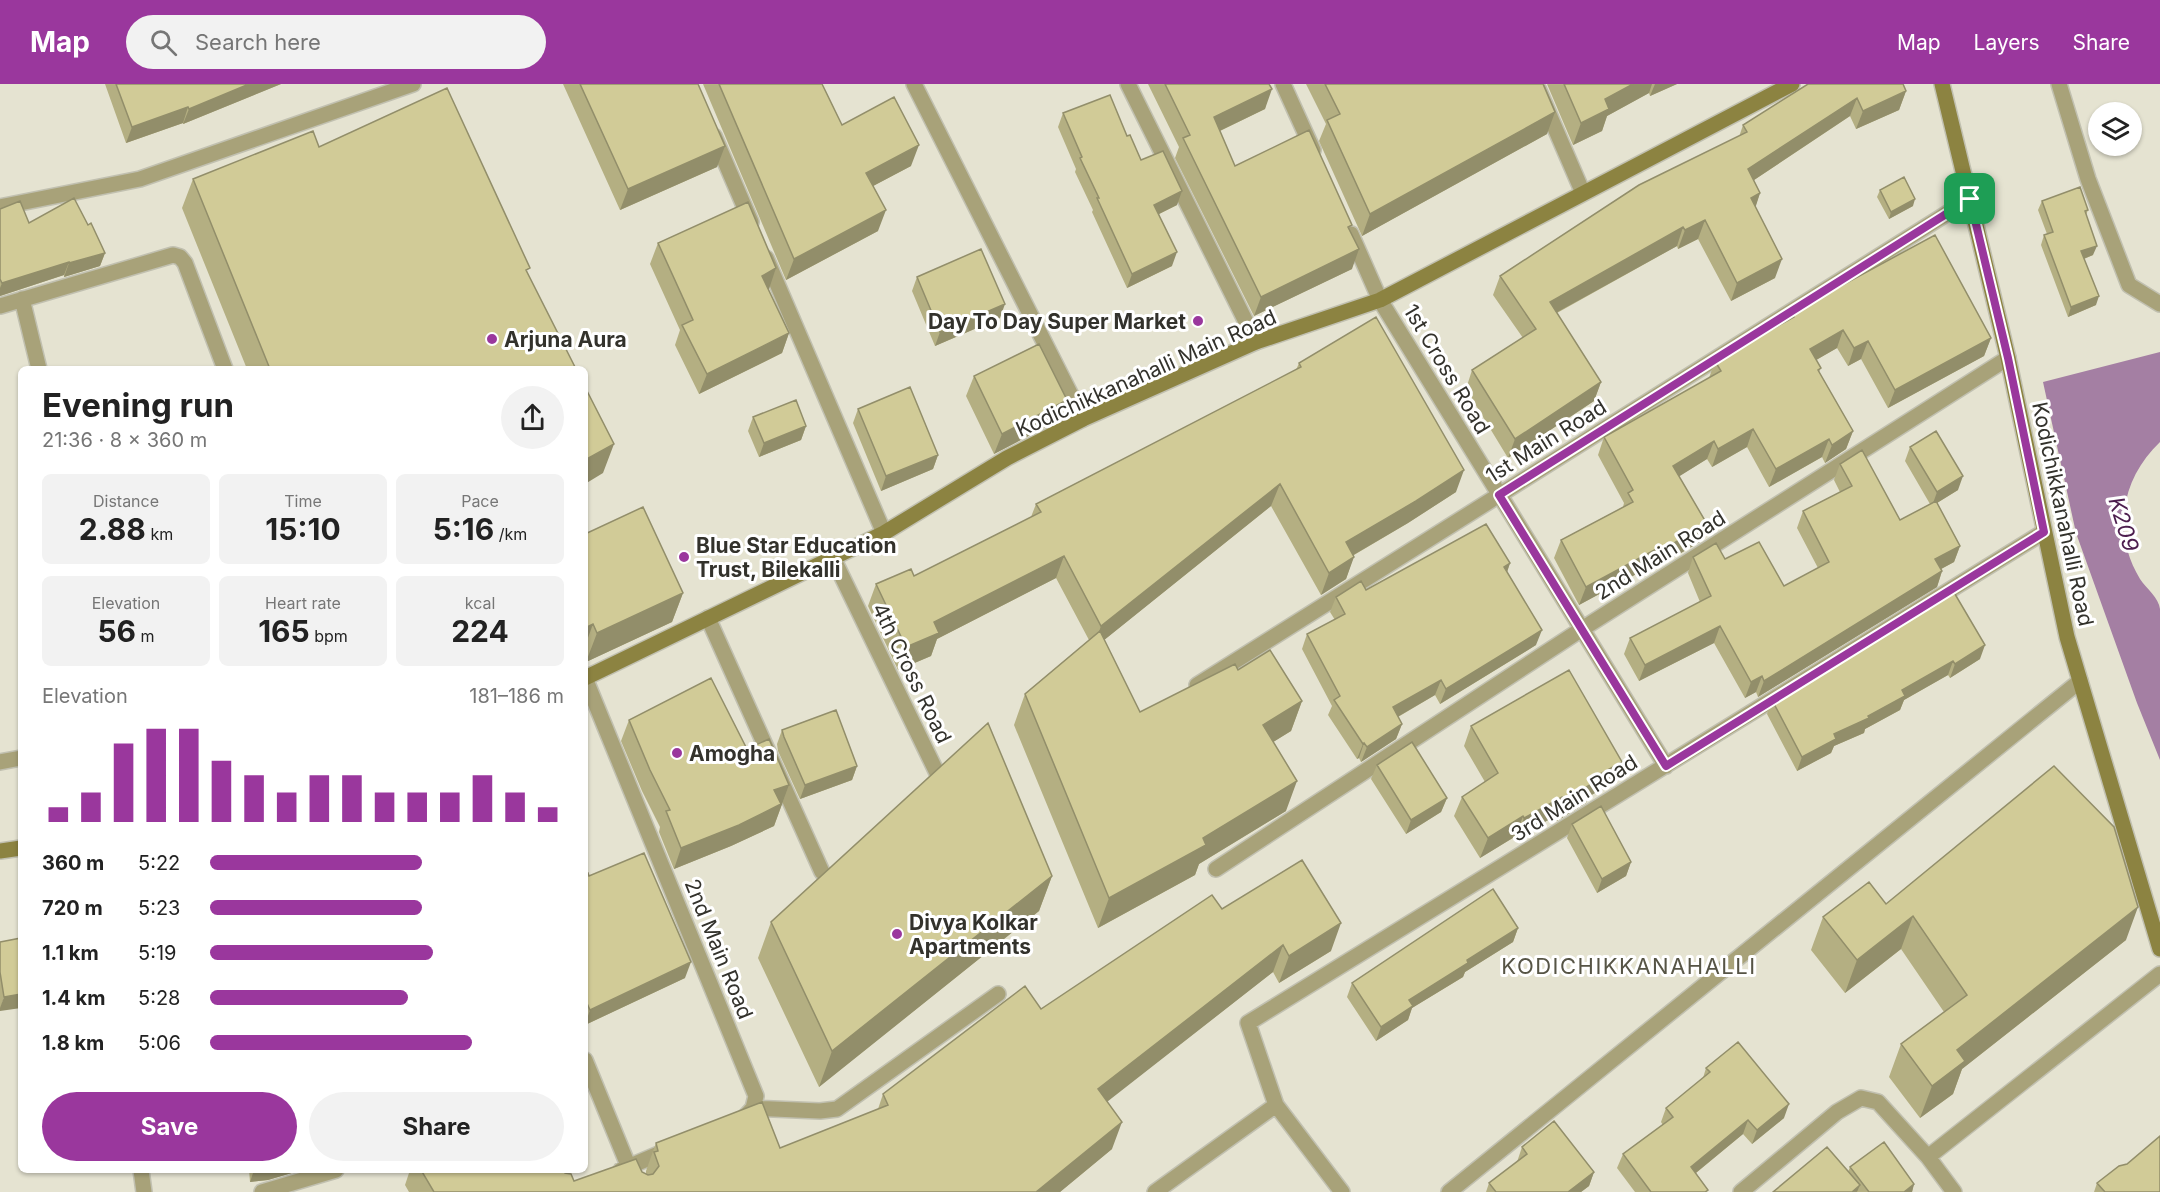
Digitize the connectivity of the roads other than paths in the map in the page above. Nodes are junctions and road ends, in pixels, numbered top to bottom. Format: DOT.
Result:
graph roads {
  1 [pos="413,84"];
  2 [pos="914,84"];
  3 [pos="1128,84"];
  4 [pos="1283,84"];
  5 [pos="1536,84"];
  6 [pos="1792,84"];
  7 [pos="1942,84"];
  8 [pos="2059,84"];
  9 [pos="706,117"];
  10 [pos="1317,160"];
  11 [pos="1584,193"];
  12 [pos="1970,199"];
  13 [pos="0,207"];
  14 [pos="1346,225"];
  15 [pos="22,299"];
  16 [pos="1380,300"];
  17 [pos="2160,304"];
  18 [pos="0,306"];
  19 [pos="1256,342"];
  20 [pos="2008,358"];
  21 [pos="38,366"];
  22 [pos="224,366"];
  23 [pos="1083,419"];
  24 [pos="1499,495"];
  25 [pos="2044,532"];
  26 [pos="884,533"];
  27 [pos="834,558"];
  28 [pos="708,618"];
  29 [pos="1582,629"];
  30 [pos="588,677"];
  31 [pos="2080,681"];
  32 [pos="588,685"];
  33 [pos="1184,693"];
  34 [pos="18,759"];
  35 [pos="0,762"];
  36 [pos="1666,766"];
  37 [pos="938,775"];
  38 [pos="18,848"];
  39 [pos="0,851"];
  40 [pos="1216,869"];
  41 [pos="822,872"];
  42 [pos="2160,949"];
  43 [pos="2160,974"];
  44 [pos="998,994"];
  45 [pos="588,1067"];
  46 [pos="1276,1105"];
  47 [pos="753,1108"];
  48 [pos="734,1123"];
  49 [pos="682,1145"];
  50 [pos="1928,1157"];
  51 [pos="629,1167"];
  52 [pos="141,1173"];
  53 [pos="326,1173"];
  54 [pos="610,1174"];
  55 [pos="144,1192"];
  56 [pos="262,1192"];
  57 [pos="639,1192"];
  58 [pos="1155,1192"];
  59 [pos="1342,1192"];
  60 [pos="1449,1192"];
  61 [pos="1741,1192"];
  62 [pos="1954,1192"];
  1 -- 13 [label="street"];
  2 -- 23 [label="street"];
  3 -- 19 [label="street"];
  4 -- 10 [label="street"];
  5 -- 11 [label="street"];
  6 -- 11 [label="street, Kodichikkanahalli Main Road"];
  7 -- 12 [label="street, Kodichikkanahalli Road"];
  8 -- 17 [label="street"];
  9 -- 26 [label="street"];
  11 -- 16 [label="street, Kodichikkanahalli Main Road"];
  12 -- 20 [label="street, Kodichikkanahalli Road"];
  12 -- 24 [label="street, 1st Main Road"];
  14 -- 16 [label="street, 1st Cross Road"];
  15 -- 18 [label="street"];
  15 -- 21 [label="street"];
  15 -- 22 [label="street"];
  16 -- 19 [label="street, Kodichikkanahalli Main Road"];
  16 -- 24 [label="street, 1st Cross Road"];
  19 -- 23 [label="street, Kodichikkanahalli Main Road"];
  20 -- 25 [label="street, Kodichikkanahalli Road"];
  20 -- 29 [label="street, 2nd Main Road"];
  23 -- 26 [label="street, Kodichikkanahalli Main Road"];
  24 -- 29 [label="street, 1st Cross Road"];
  24 -- 33 [label="street, 1st Main Road"];
  25 -- 31 [label="street, Kodichikkanahalli Road"];
  25 -- 36 [label="street, 3rd Main Road"];
  26 -- 27 [label="street, Kodichikkanahalli Main Road"];
  27 -- 28 [label="street, Kodichikkanahalli Main Road"];
  27 -- 37 [label="street, 4th Cross Road"];
  28 -- 30 [label="street, Kodichikkanahalli Main Road"];
  28 -- 41 [label="street"];
  29 -- 36 [label="street, 1st Cross Road"];
  29 -- 40 [label="street, 2nd Main Road"];
  31 -- 42 [label="street, Kodichikkanahalli Road"];
  31 -- 60 [label="street"];
  32 -- 47 [label="street, 2nd Main Road"];
  34 -- 35 [label="street"];
  36 -- 46 [label="street, 3rd Main Road"];
  38 -- 39 [label="street"];
  43 -- 50 [label="street"];
  44 -- 47 [label="street"];
  45 -- 51 [label="street"];
  46 -- 58 [label="street"];
  46 -- 59 [label="street"];
  47 -- 48 [label="street"];
  49 -- 51 [label="street"];
  50 -- 61 [label="street"];
  50 -- 62 [label="street"];
  51 -- 54 [label="street"];
  51 -- 57 [label="street"];
  52 -- 55 [label="street"];
  53 -- 56 [label="street"];
}
